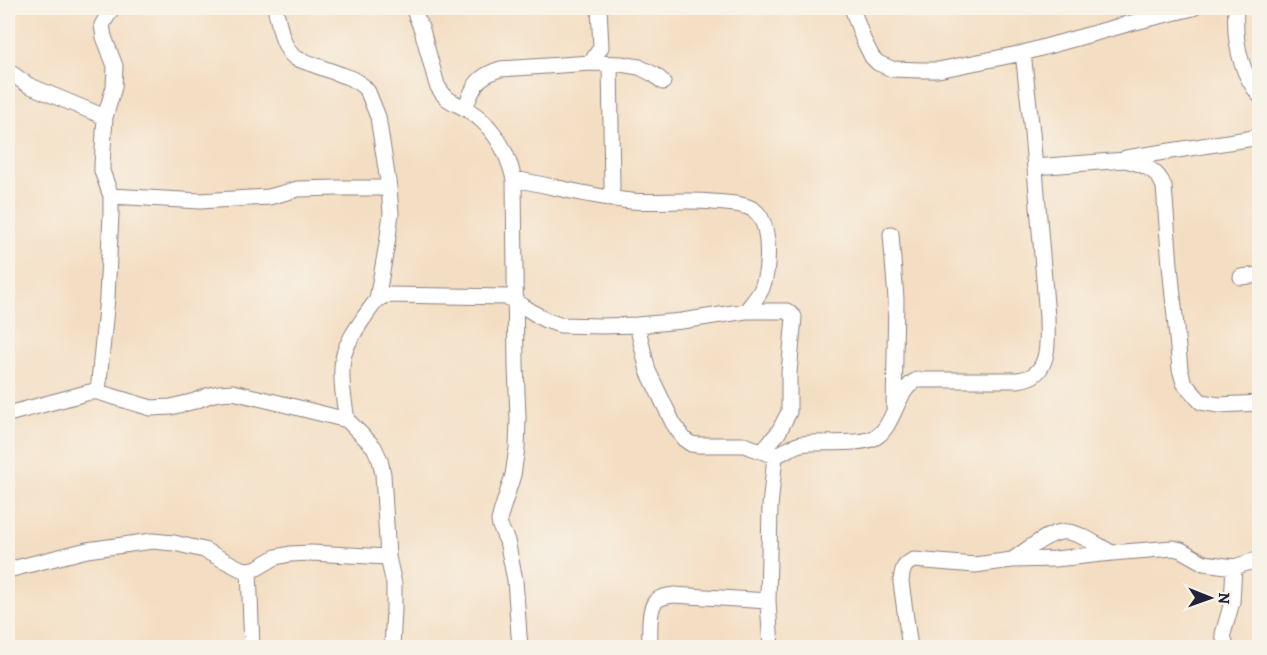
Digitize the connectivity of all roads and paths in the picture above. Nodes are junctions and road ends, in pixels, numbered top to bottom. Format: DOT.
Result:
graph roads {
  1 [pos="112,8"];
  2 [pos="276,8"];
  3 [pos="413,8"];
  4 [pos="598,8"];
  5 [pos="852,8"];
  6 [pos="1125,8"];
  7 [pos="1193,8"];
  8 [pos="1236,8"];
  9 [pos="1131,23"];
  10 [pos="1023,53"];
  11 [pos="591,63"];
  12 [pos="610,64"];
  13 [pos="8,71"];
  14 [pos="663,82"];
  15 [pos="1260,96"];
  16 [pos="465,108"];
  17 [pos="105,117"];
  18 [pos="1260,137"];
  19 [pos="1115,160"];
  20 [pos="1035,167"];
  21 [pos="514,179"];
  22 [pos="388,188"];
  23 [pos="111,196"];
  24 [pos="611,199"];
  25 [pos="891,234"];
  26 [pos="1260,274"];
  27 [pos="1241,277"];
  28 [pos="377,299"];
  29 [pos="515,301"];
  30 [pos="746,311"];
  31 [pos="637,325"];
  32 [pos="98,392"];
  33 [pos="1260,403"];
  34 [pos="894,411"];
  35 [pos="8,414"];
  36 [pos="346,420"];
  37 [pos="769,453"];
  38 [pos="1112,553"];
  39 [pos="388,557"];
  40 [pos="1260,559"];
  41 [pos="1012,560"];
  42 [pos="1234,567"];
  43 [pos="8,570"];
  44 [pos="249,570"];
  45 [pos="768,601"];
  46 [pos="252,648"];
  47 [pos="392,648"];
  48 [pos="520,648"];
  49 [pos="650,648"];
  50 [pos="771,648"];
  51 [pos="910,648"];
  52 [pos="1226,648"];
  1 -- 17 [label="street"];
  2 -- 22 [label="street"];
  3 -- 16 [label="street"];
  4 -- 11 [label="street"];
  5 -- 10 [label="street"];
  6 -- 9 [label="street"];
  7 -- 9 [label="street"];
  8 -- 15 [label="street"];
  9 -- 10 [label="street"];
  10 -- 20 [label="street"];
  11 -- 12 [label="street"];
  11 -- 16 [label="street"];
  12 -- 14 [label="street"];
  12 -- 24 [label="street"];
  13 -- 17 [label="street"];
  16 -- 21 [label="street"];
  17 -- 23 [label="street"];
  18 -- 19 [label="street"];
  19 -- 20 [label="street"];
  19 -- 33 [label="street"];
  20 -- 34 [label="street"];
  21 -- 24 [label="street"];
  21 -- 29 [label="street"];
  22 -- 23 [label="street"];
  22 -- 28 [label="street"];
  23 -- 32 [label="street"];
  24 -- 30 [label="street"];
  25 -- 34 [label="street"];
  26 -- 27 [label="street"];
  28 -- 29 [label="street"];
  28 -- 36 [label="street"];
  29 -- 31 [label="street"];
  29 -- 48 [label="street"];
  30 -- 31 [label="street"];
  30 -- 37 [label="street"];
  31 -- 37 [label="street"];
  32 -- 35 [label="street"];
  32 -- 36 [label="street"];
  34 -- 37 [label="street"];
  36 -- 39 [label="street"];
  37 -- 45 [label="street"];
  38 -- 41 [label="street"];
  38 -- 41 [label="street"];
  38 -- 42 [label="street"];
  39 -- 44 [label="street"];
  39 -- 47 [label="street"];
  40 -- 42 [label="street"];
  41 -- 51 [label="street"];
  42 -- 52 [label="street"];
  43 -- 44 [label="street"];
  44 -- 46 [label="street"];
  45 -- 49 [label="street"];
  45 -- 50 [label="street"];
}
